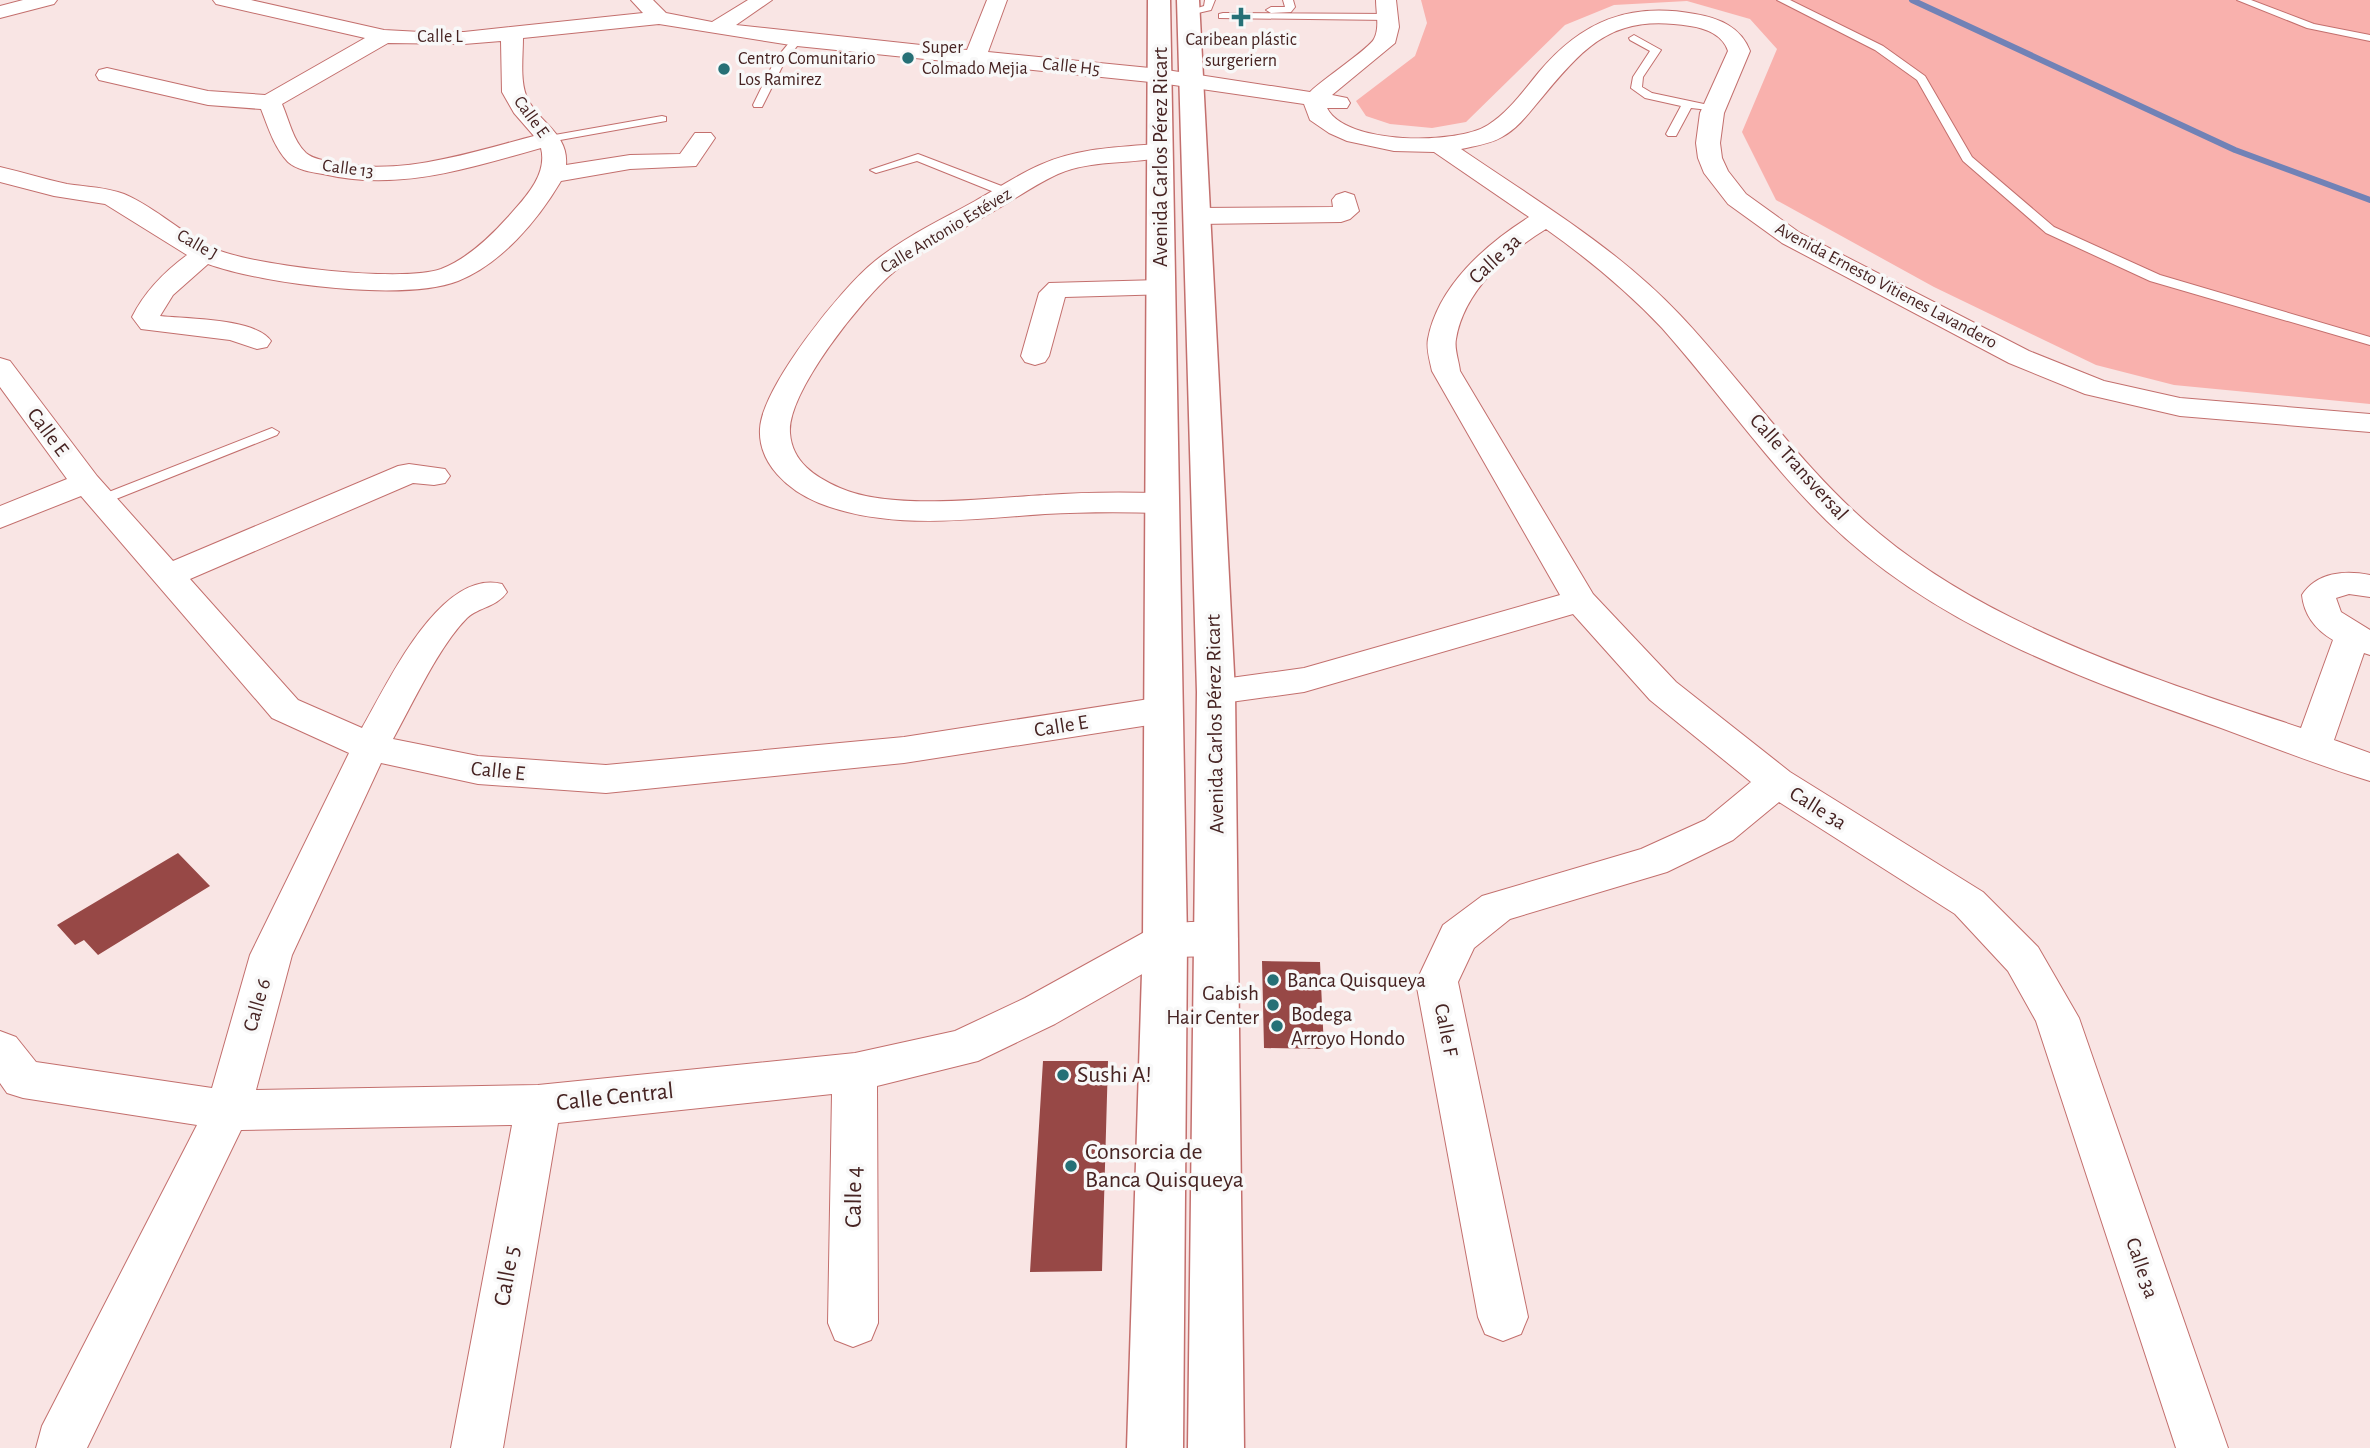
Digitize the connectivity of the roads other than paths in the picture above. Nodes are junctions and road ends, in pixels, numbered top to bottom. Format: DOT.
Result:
graph roads {
  1 [pos="47,0"];
  2 [pos="223,0"];
  3 [pos="641,0"];
  4 [pos="762,0"];
  5 [pos="997,0"];
  6 [pos="1288,0"];
  7 [pos="1782,0"];
  8 [pos="2242,0"];
  9 [pos="259,3"];
  10 [pos="1196,6"];
  11 [pos="1393,6"];
  12 [pos="0,12"];
  13 [pos="659,18"];
  14 [pos="715,29"];
  15 [pos="512,33"];
  16 [pos="384,36"];
  17 [pos="786,38"];
  18 [pos="1634,38"];
  19 [pos="2370,38"];
  20 [pos="975,58"];
  21 [pos="107,75"];
  22 [pos="1176,79"];
  23 [pos="1314,101"];
  24 [pos="271,102"];
  25 [pos="1340,103"];
  26 [pos="1688,103"];
  27 [pos="758,105"];
  28 [pos="1714,108"];
  29 [pos="662,119"];
  30 [pos="1482,130"];
  31 [pos="1672,134"];
  32 [pos="702,138"];
  33 [pos="549,139"];
  34 [pos="1438,144"];
  35 [pos="1159,152"];
  36 [pos="876,170"];
  37 [pos="0,174"];
  38 [pos="551,175"];
  39 [pos="1008,193"];
  40 [pos="1345,200"];
  41 [pos="1197,216"];
  42 [pos="1544,219"];
  43 [pos="205,254"];
  44 [pos="1160,288"];
  45 [pos="257,341"];
  46 [pos="2370,341"];
  47 [pos="1035,356"];
  48 [pos="2051,364"];
  49 [pos="0,367"];
  50 [pos="2370,409"];
  51 [pos="2370,424"];
  52 [pos="272,432"];
  53 [pos="434,476"];
  54 [pos="94,491"];
  55 [pos="1161,503"];
  56 [pos="0,518"];
  57 [pos="168,576"];
  58 [pos="2370,586"];
  59 [pos="490,592"];
  60 [pos="1580,601"];
  61 [pos="2361,640"];
  62 [pos="1216,692"];
  63 [pos="1162,710"];
  64 [pos="370,747"];
  65 [pos="2313,747"];
  66 [pos="2370,767"];
  67 [pos="1777,782"];
  68 [pos="1217,939"];
  69 [pos="1165,941"];
  70 [pos="855,1072"];
  71 [pos="8,1075"];
  72 [pos="538,1105"];
  73 [pos="228,1110"];
  74 [pos="1503,1317"];
  75 [pos="853,1323"];
  76 [pos="61,1445"];
  77 [pos="477,1448"];
  78 [pos="1155,1448"];
  79 [pos="1216,1448"];
  80 [pos="2203,1448"];
  1 -- 12 [label="street"];
  2 -- 9 [label="street, Calle L"];
  3 -- 13 [label="street"];
  4 -- 14 [label="street"];
  4 -- 17 [label="street"];
  5 -- 20 [label="street"];
  6 -- 10 [label="lane"];
  7 -- 46 [label="lane"];
  8 -- 19 [label="lane"];
  9 -- 16 [label="street, Calle L"];
  10 -- 11 [label="lane"];
  10 -- 22 [label="main road, Avenida Carlos Pérez Ricart"];
  11 -- 23 [label="street"];
  11 -- 25 [label="street"];
  13 -- 14 [label="street, Calle H5"];
  13 -- 15 [label="street, Calle L"];
  14 -- 17 [label="street, Calle H5"];
  15 -- 16 [label="street, Calle L"];
  15 -- 33 [label="street, Calle E"];
  16 -- 24 [label="street"];
  17 -- 20 [label="street, Calle H5"];
  17 -- 27 [label="lane"];
  18 -- 26 [label="lane"];
  20 -- 22 [label="street, Calle H5"];
  21 -- 24 [label="street"];
  22 -- 23 [label="street, Calle H5"];
  22 -- 35 [label="main road, Avenida Carlos Pérez Ricart"];
  22 -- 41 [label="main road, Avenida Carlos Pérez Ricart"];
  23 -- 25 [label="street, Calle H5"];
  23 -- 34 [label="street, Avenida Ernesto Vitienes Lavandero"];
  24 -- 33 [label="street, Calle 13"];
  25 -- 30 [label="street, Avenida Ernesto Vitienes Lavandero"];
  26 -- 28 [label="lane"];
  26 -- 31 [label="lane"];
  28 -- 30 [label="street, Avenida Ernesto Vitienes Lavandero"];
  28 -- 48 [label="street, Avenida Ernesto Vitienes Lavandero"];
  29 -- 33 [label="lane"];
  30 -- 34 [label="street, Avenida Ernesto Vitienes Lavandero"];
  30 -- 48 [label="street, Avenida Ernesto Vitienes Lavandero"];
  32 -- 38 [label="street"];
  33 -- 38 [label="street, Calle E"];
  34 -- 42 [label="street, Calle Transversal"];
  35 -- 39 [label="street, Calle Antonio Estévez"];
  35 -- 44 [label="main road, Avenida Carlos Pérez Ricart"];
  36 -- 39 [label="lane"];
  37 -- 43 [label="street, Calle J"];
  38 -- 43 [label="street, Calle J"];
  39 -- 55 [label="street, Calle Antonio Estévez"];
  40 -- 41 [label="street"];
  41 -- 62 [label="main road, Avenida Carlos Pérez Ricart"];
  42 -- 60 [label="street, Calle 3a"];
  42 -- 65 [label="street, Calle Transversal"];
  43 -- 45 [label="street"];
  44 -- 47 [label="street"];
  44 -- 55 [label="main road, Avenida Carlos Pérez Ricart"];
  48 -- 50 [label="street, Avenida Ernesto Vitienes Lavandero"];
  48 -- 51 [label="street, Avenida Ernesto Vitienes Lavandero"];
  49 -- 54 [label="street, Calle E"];
  52 -- 54 [label="lane"];
  53 -- 57 [label="street"];
  54 -- 56 [label="street"];
  54 -- 57 [label="street, Calle E"];
  55 -- 63 [label="main road, Avenida Carlos Pérez Ricart"];
  57 -- 64 [label="street, Calle E"];
  58 -- 61 [label="street"];
  59 -- 64 [label="street, Calle 6"];
  60 -- 62 [label="street"];
  60 -- 67 [label="street, Calle 3a"];
  61 -- 65 [label="street"];
  62 -- 68 [label="main road, Avenida Carlos Pérez Ricart"];
  63 -- 64 [label="street, Calle E"];
  63 -- 69 [label="main road, Avenida Carlos Pérez Ricart"];
  64 -- 73 [label="street, Calle 6"];
  65 -- 66 [label="street, Calle Transversal"];
  67 -- 74 [label="street, Calle F"];
  67 -- 80 [label="street, Calle 3a"];
  68 -- 69 [label="street, Calle Central"];
  68 -- 79 [label="main road, Avenida Carlos Pérez Ricart"];
  69 -- 70 [label="street, Calle Central"];
  69 -- 78 [label="main road, Avenida Carlos Pérez Ricart"];
  70 -- 72 [label="street, Calle Central"];
  70 -- 75 [label="street, Calle 4"];
  71 -- 73 [label="street, Calle Central"];
  72 -- 73 [label="street, Calle Central"];
  72 -- 77 [label="street, Calle 5"];
  73 -- 76 [label="street, Calle 6"];
}
